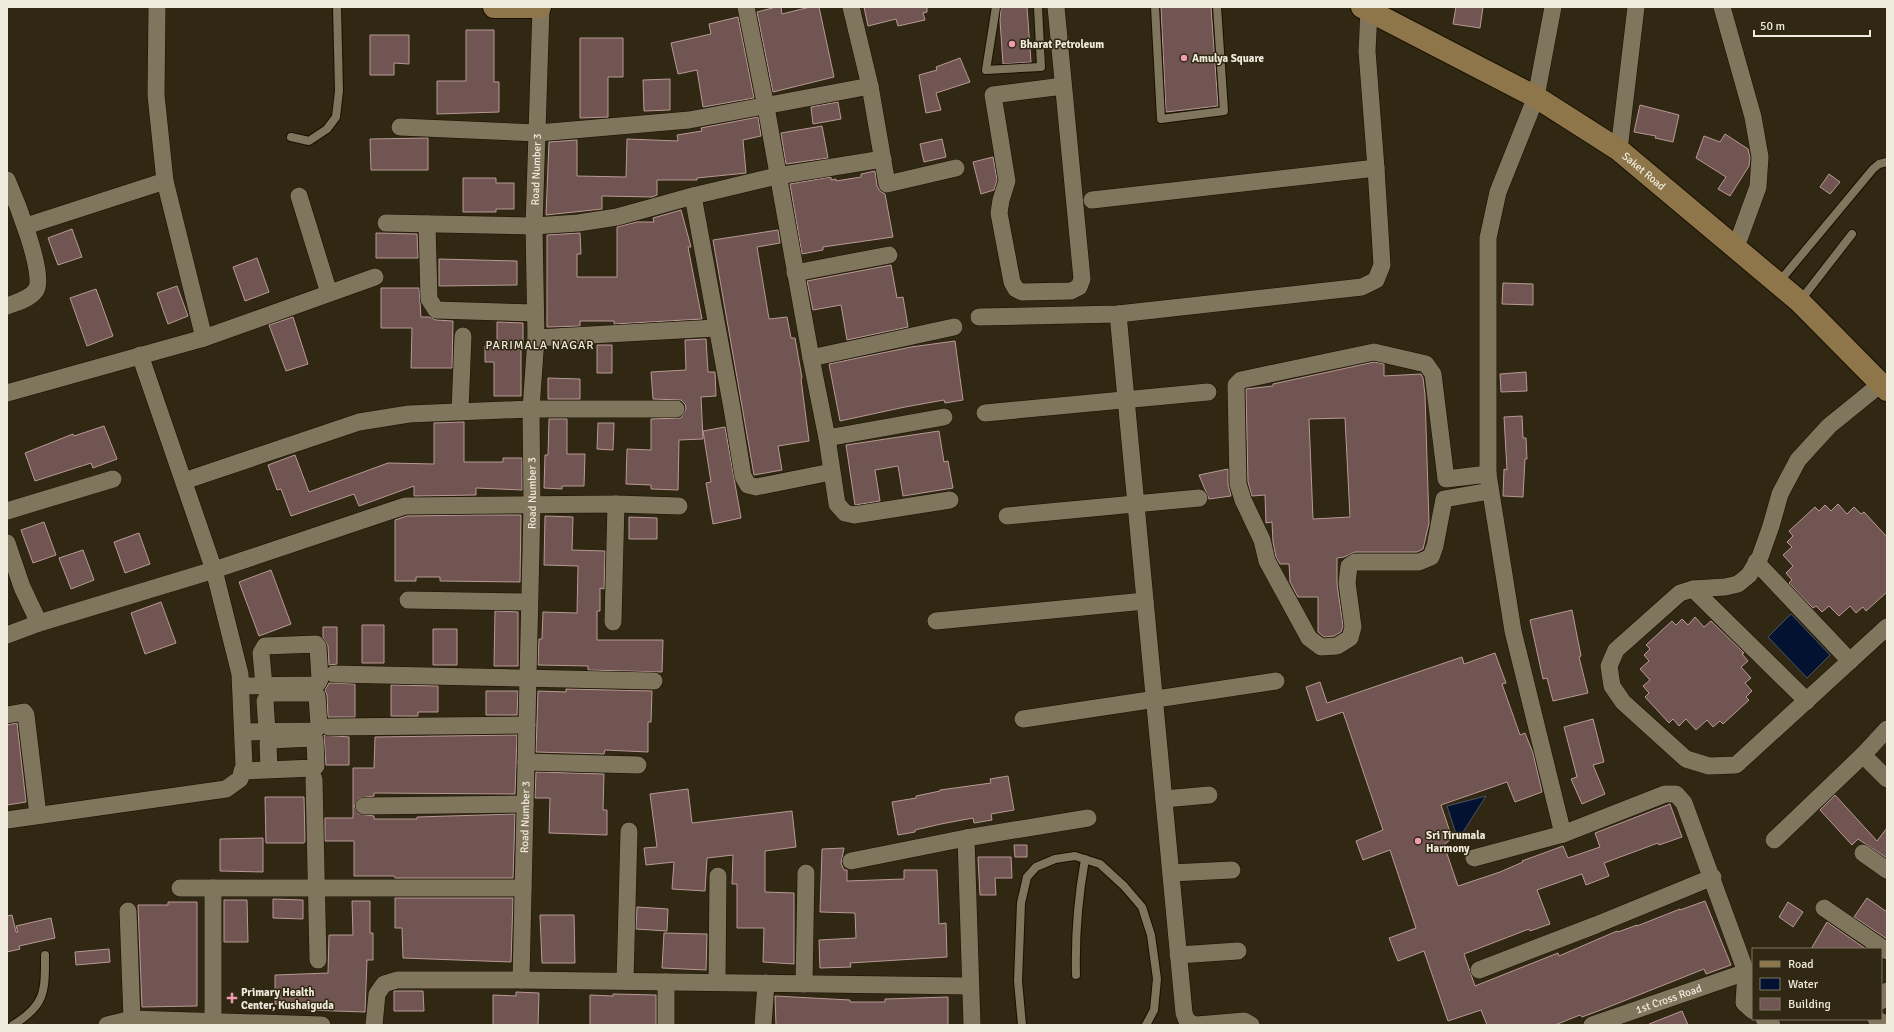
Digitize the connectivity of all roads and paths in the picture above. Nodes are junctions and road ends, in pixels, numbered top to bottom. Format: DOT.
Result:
graph roads {
  1 [pos="157,7"];
  2 [pos="337,7"];
  3 [pos="494,7"];
  4 [pos="523,7"];
  5 [pos="540,7"];
  6 [pos="746,7"];
  7 [pos="851,7"];
  8 [pos="996,7"];
  9 [pos="1038,7"];
  10 [pos="1056,7"];
  11 [pos="1155,7"];
  12 [pos="1217,7"];
  13 [pos="1554,7"];
  14 [pos="1636,7"];
  15 [pos="1722,7"];
  16 [pos="1365,9"];
  17 [pos="870,86"];
  18 [pos="1063,86"];
  19 [pos="1536,97"];
  20 [pos="766,107"];
  21 [pos="400,127"];
  22 [pos="538,133"];
  23 [pos="291,137"];
  24 [pos="1619,150"];
  25 [pos="883,159"];
  26 [pos="1887,162"];
  27 [pos="956,168"];
  28 [pos="1376,168"];
  29 [pos="777,176"];
  30 [pos="7,180"];
  31 [pos="165,181"];
  32 [pos="299,196"];
  33 [pos="693,196"];
  34 [pos="1092,200"];
  35 [pos="386,223"];
  36 [pos="427,224"];
  37 [pos="26,226"];
  38 [pos="534,226"];
  39 [pos="1852,234"];
  40 [pos="1736,247"];
  41 [pos="889,255"];
  42 [pos="795,273"];
  43 [pos="375,277"];
  44 [pos="1778,284"];
  45 [pos="328,293"];
  46 [pos="1799,301"];
  47 [pos="7,306"];
  48 [pos="535,313"];
  49 [pos="1118,314"];
  50 [pos="980,317"];
  51 [pos="954,327"];
  52 [pos="716,328"];
  53 [pos="462,336"];
  54 [pos="204,338"];
  55 [pos="536,338"];
  56 [pos="140,355"];
  57 [pos="811,358"];
  58 [pos="1884,386"];
  59 [pos="1208,392"];
  60 [pos="7,393"];
  61 [pos="1126,401"];
  62 [pos="676,408"];
  63 [pos="531,409"];
  64 [pos="460,411"];
  65 [pos="985,413"];
  66 [pos="944,417"];
  67 [pos="827,438"];
  68 [pos="831,472"];
  69 [pos="1488,474"];
  70 [pos="113,479"];
  71 [pos="1446,479"];
  72 [pos="184,481"];
  73 [pos="1490,491"];
  74 [pos="1199,498"];
  75 [pos="1444,499"];
  76 [pos="950,500"];
  77 [pos="1136,503"];
  78 [pos="616,504"];
  79 [pos="532,505"];
  80 [pos="679,506"];
  81 [pos="7,511"];
  82 [pos="1007,516"];
  83 [pos="7,543"];
  84 [pos="1756,562"];
  85 [pos="214,570"];
  86 [pos="1693,589"];
  87 [pos="408,600"];
  88 [pos="1145,601"];
  89 [pos="529,602"];
  90 [pos="936,621"];
  91 [pos="613,622"];
  92 [pos="39,623"];
  93 [pos="1887,627"];
  94 [pos="7,635"];
  95 [pos="1850,661"];
  96 [pos="334,674"];
  97 [pos="528,679"];
  98 [pos="654,681"];
  99 [pos="1276,681"];
  100 [pos="241,686"];
  101 [pos="264,686"];
  102 [pos="1154,700"];
  103 [pos="1807,701"];
  104 [pos="7,714"];
  105 [pos="1023,719"];
  106 [pos="526,725"];
  107 [pos="329,726"];
  108 [pos="1887,729"];
  109 [pos="267,731"];
  110 [pos="242,732"];
  111 [pos="1863,755"];
  112 [pos="526,762"];
  113 [pos="638,765"];
  114 [pos="269,770"];
  115 [pos="242,771"];
  116 [pos="314,778"];
  117 [pos="1887,779"];
  118 [pos="1209,795"];
  119 [pos="1164,799"];
  120 [pos="525,804"];
  121 [pos="364,806"];
  122 [pos="38,815"];
  123 [pos="1088,818"];
  124 [pos="7,820"];
  125 [pos="629,831"];
  126 [pos="1563,834"];
  127 [pos="966,838"];
  128 [pos="1774,840"];
  129 [pos="1863,853"];
  130 [pos="1474,858"];
  131 [pos="1085,859"];
  132 [pos="850,861"];
  133 [pos="1232,870"];
  134 [pos="1887,870"];
  135 [pos="806,873"];
  136 [pos="1171,873"];
  137 [pos="718,876"];
  138 [pos="1713,877"];
  139 [pos="180,888"];
  140 [pos="213,888"];
  141 [pos="315,888"];
  142 [pos="523,888"];
  143 [pos="1824,908"];
  144 [pos="128,911"];
  145 [pos="1238,951"];
  146 [pos="1887,951"];
  147 [pos="45,955"];
  148 [pos="1178,955"];
  149 [pos="318,960"];
  150 [pos="1479,970"];
  151 [pos="1746,972"];
  152 [pos="1076,975"];
  153 [pos="521,980"];
  154 [pos="626,981"];
  155 [pos="666,982"];
  156 [pos="717,982"];
  157 [pos="766,983"];
  158 [pos="804,984"];
  159 [pos="970,986"];
  160 [pos="1752,1010"];
  161 [pos="1878,1020"];
  162 [pos="130,1021"];
  163 [pos="213,1021"];
  164 [pos="240,1023"];
  165 [pos="286,1024"];
  166 [pos="13,1025"];
  167 [pos="107,1025"];
  168 [pos="322,1025"];
  169 [pos="374,1025"];
  170 [pos="666,1025"];
  171 [pos="763,1025"];
  172 [pos="972,1025"];
  173 [pos="1022,1025"];
  174 [pos="1146,1025"];
  175 [pos="1194,1025"];
  176 [pos="1197,1025"];
  177 [pos="1251,1025"];
  178 [pos="1592,1025"];
  179 [pos="1887,1025"];
  1 -- 31 [label="street"];
  2 -- 23 [label="lane"];
  3 -- 4 [label="street"];
  4 -- 5 [label="street"];
  5 -- 22 [label="street, Road Number 3"];
  6 -- 20 [label="street"];
  7 -- 17 [label="street"];
  8 -- 9 [label="lane"];
  10 -- 18 [label="street"];
  11 -- 12 [label="lane"];
  13 -- 19 [label="street"];
  14 -- 24 [label="street"];
  15 -- 40 [label="street"];
  16 -- 19 [label="street, Saket Road"];
  16 -- 28 [label="street"];
  17 -- 20 [label="street"];
  17 -- 25 [label="street"];
  18 -- 18 [label="street"];
  19 -- 24 [label="street, Saket Road"];
  19 -- 69 [label="street"];
  20 -- 22 [label="street"];
  20 -- 29 [label="street"];
  21 -- 22 [label="street"];
  22 -- 38 [label="street, Road Number 3"];
  24 -- 40 [label="street, Saket Road"];
  25 -- 27 [label="street"];
  25 -- 29 [label="street"];
  26 -- 44 [label="lane"];
  28 -- 34 [label="street"];
  28 -- 49 [label="street"];
  29 -- 33 [label="street"];
  29 -- 42 [label="street"];
  30 -- 37 [label="street"];
  31 -- 37 [label="street"];
  31 -- 54 [label="street"];
  32 -- 45 [label="street"];
  33 -- 38 [label="street"];
  33 -- 52 [label="street"];
  35 -- 36 [label="street"];
  36 -- 38 [label="street"];
  36 -- 48 [label="street"];
  37 -- 47 [label="street"];
  38 -- 48 [label="street, Road Number 3"];
  39 -- 46 [label="lane"];
  40 -- 44 [label="street, Saket Road"];
  41 -- 42 [label="street"];
  42 -- 57 [label="street"];
  43 -- 45 [label="street"];
  44 -- 46 [label="street, Saket Road"];
  45 -- 54 [label="street"];
  46 -- 58 [label="street, Saket Road"];
  48 -- 55 [label="street, Road Number 3"];
  49 -- 50 [label="street"];
  49 -- 61 [label="street"];
  51 -- 57 [label="street"];
  52 -- 55 [label="street"];
  52 -- 68 [label="street"];
  53 -- 64 [label="street"];
  54 -- 56 [label="street"];
  55 -- 63 [label="street, Road Number 3"];
  56 -- 60 [label="street"];
  56 -- 72 [label="street"];
  57 -- 67 [label="street"];
  58 -- 84 [label="street"];
  59 -- 61 [label="street"];
  61 -- 65 [label="street"];
  61 -- 77 [label="street"];
  62 -- 63 [label="street"];
  63 -- 64 [label="street"];
  63 -- 79 [label="street, Road Number 3"];
  64 -- 72 [label="street"];
  66 -- 67 [label="street"];
  67 -- 68 [label="street"];
  68 -- 76 [label="street"];
  69 -- 71 [label="street"];
  69 -- 73 [label="street"];
  70 -- 81 [label="street"];
  71 -- 75 [label="street"];
  71 -- 75 [label="street"];
  72 -- 85 [label="street"];
  73 -- 75 [label="street"];
  73 -- 126 [label="street"];
  74 -- 77 [label="street"];
  77 -- 82 [label="street"];
  77 -- 88 [label="street"];
  78 -- 79 [label="street"];
  78 -- 80 [label="street"];
  78 -- 91 [label="street"];
  79 -- 85 [label="street"];
  79 -- 89 [label="street, Road Number 3"];
  83 -- 92 [label="street"];
  84 -- 86 [label="street"];
  84 -- 95 [label="street"];
  85 -- 92 [label="street"];
  85 -- 100 [label="street"];
  86 -- 103 [label="street"];
  86 -- 103 [label="street"];
  87 -- 89 [label="street"];
  88 -- 90 [label="street"];
  88 -- 102 [label="street"];
  89 -- 97 [label="street, Road Number 3"];
  92 -- 94 [label="street"];
  93 -- 95 [label="street"];
  95 -- 103 [label="street"];
  96 -- 97 [label="street"];
  97 -- 98 [label="street"];
  97 -- 106 [label="street, Road Number 3"];
  99 -- 102 [label="street"];
  100 -- 101 [label="street"];
  100 -- 110 [label="street"];
  102 -- 105 [label="street"];
  102 -- 119 [label="street"];
  104 -- 122 [label="street"];
  106 -- 107 [label="street"];
  106 -- 112 [label="street, Road Number 3"];
  108 -- 111 [label="street"];
  109 -- 110 [label="street"];
  110 -- 115 [label="street"];
  111 -- 117 [label="street"];
  111 -- 128 [label="street"];
  112 -- 113 [label="street"];
  112 -- 120 [label="street, Road Number 3"];
  114 -- 115 [label="street"];
  115 -- 122 [label="street"];
  116 -- 141 [label="street"];
  118 -- 119 [label="street"];
  119 -- 136 [label="street"];
  120 -- 121 [label="street"];
  120 -- 142 [label="street, Road Number 3"];
  122 -- 124 [label="street"];
  123 -- 127 [label="street"];
  125 -- 154 [label="street"];
  126 -- 130 [label="street"];
  126 -- 138 [label="street"];
  127 -- 132 [label="street"];
  127 -- 159 [label="street"];
  129 -- 134 [label="street"];
  131 -- 152 [label="lane"];
  131 -- 173 [label="lane"];
  131 -- 174 [label="lane"];
  133 -- 136 [label="street"];
  135 -- 158 [label="street"];
  136 -- 148 [label="street"];
  137 -- 156 [label="street"];
  138 -- 150 [label="street"];
  138 -- 151 [label="street"];
  139 -- 140 [label="street"];
  140 -- 141 [label="street"];
  140 -- 163 [label="street"];
  141 -- 142 [label="street"];
  141 -- 149 [label="street"];
  142 -- 153 [label="street, Road Number 3"];
  143 -- 146 [label="street"];
  144 -- 162 [label="street"];
  145 -- 148 [label="street"];
  147 -- 166 [label="lane"];
  148 -- 175 [label="street"];
  151 -- 160 [label="street"];
  151 -- 178 [label="street, 1st Cross Road"];
  153 -- 154 [label="street"];
  153 -- 169 [label="street"];
  154 -- 155 [label="street"];
  155 -- 156 [label="street"];
  155 -- 170 [label="street"];
  156 -- 157 [label="street"];
  157 -- 158 [label="street"];
  157 -- 171 [label="street"];
  158 -- 159 [label="street"];
  159 -- 172 [label="street"];
  161 -- 179 [label="street"];
  162 -- 163 [label="street"];
  162 -- 167 [label="street"];
  163 -- 164 [label="street"];
  164 -- 165 [label="street"];
  165 -- 168 [label="street"];
  176 -- 177 [label="street"];
}
